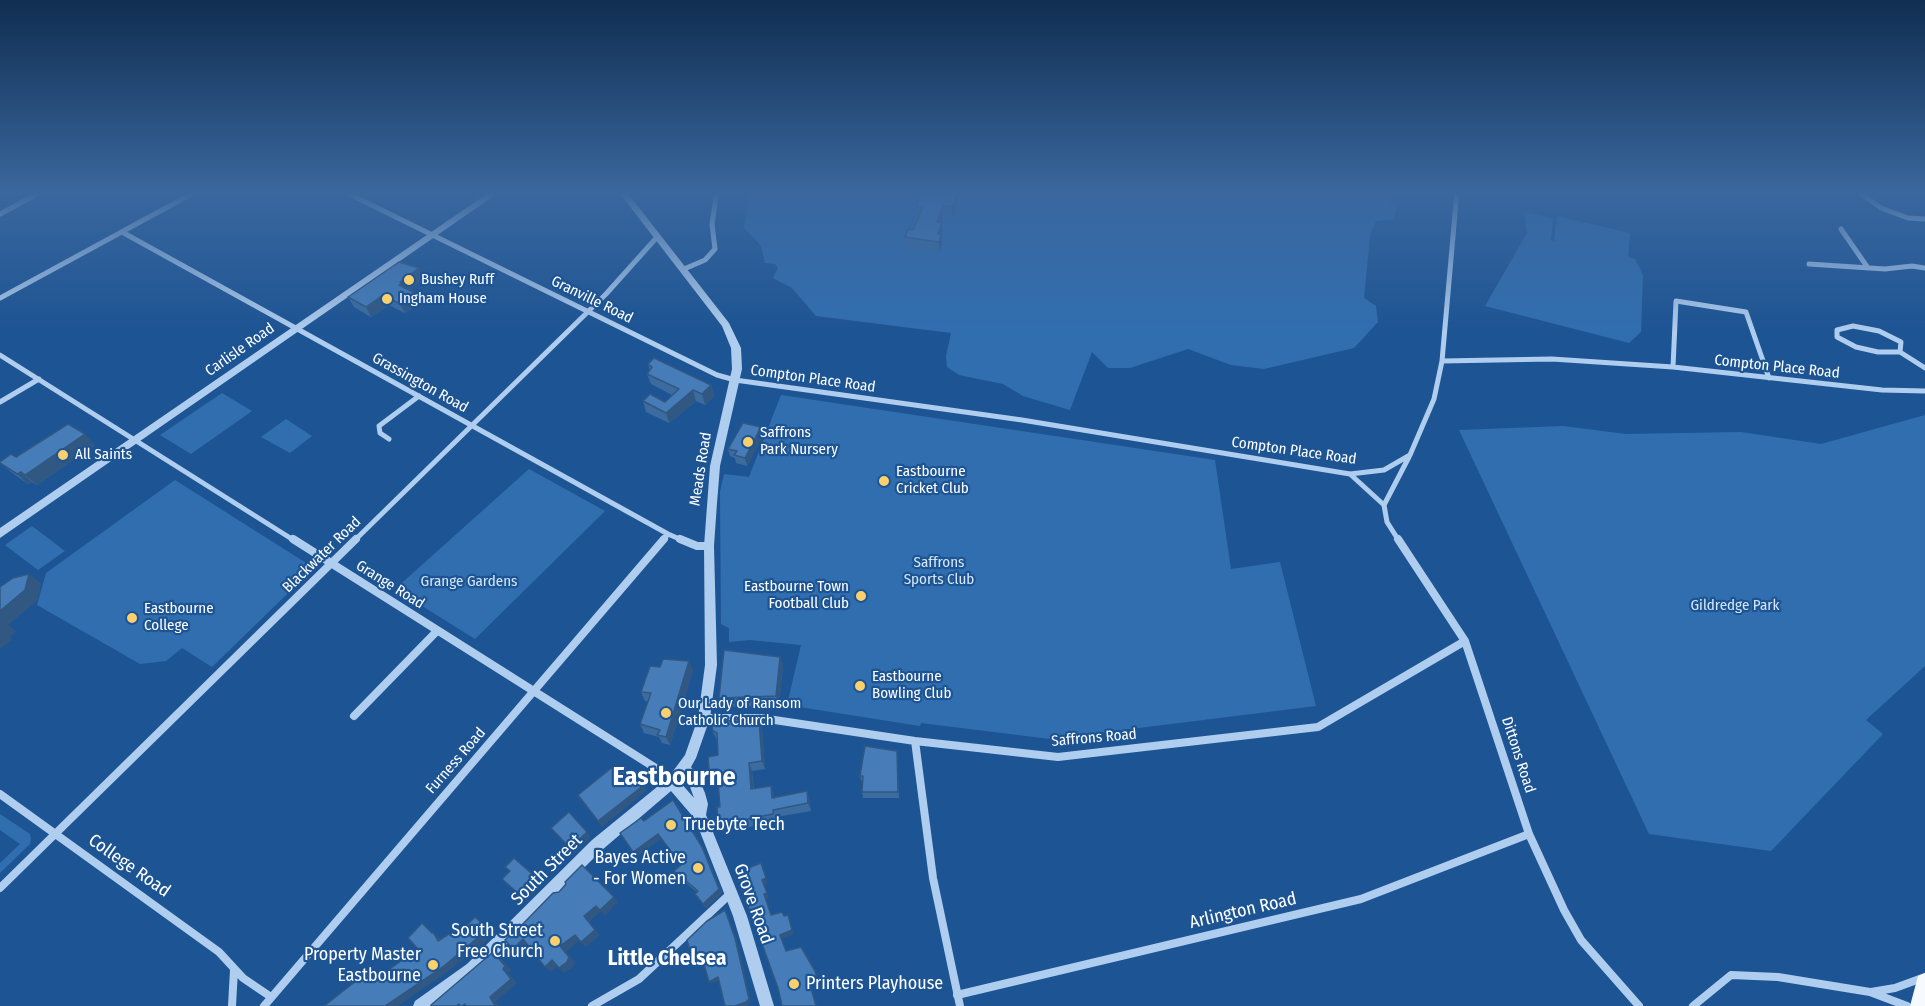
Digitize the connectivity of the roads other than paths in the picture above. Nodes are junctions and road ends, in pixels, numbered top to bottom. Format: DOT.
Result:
graph roads {
  1 [pos="111,238"];
  2 [pos="133,238"];
  3 [pos="429,238"];
  4 [pos="439,238"];
  5 [pos="656,238"];
  6 [pos="660,238"];
  7 [pos="714,238"];
  8 [pos="1453,238"];
  9 [pos="1847,238"];
  10 [pos="1809,264"];
  11 [pos="1868,268"];
  12 [pos="1925,268"];
  13 [pos="684,269"];
  14 [pos="0,298"];
  15 [pos="588,312"];
  16 [pos="298,329"];
  17 [pos="1900,352"];
  18 [pos="0,355"];
  19 [pos="1442,362"];
  20 [pos="1672,367"];
  21 [pos="1925,368"];
  22 [pos="1769,378"];
  23 [pos="39,380"];
  24 [pos="735,380"];
  25 [pos="1925,391"];
  26 [pos="419,396"];
  27 [pos="0,402"];
  28 [pos="473,426"];
  29 [pos="389,439"];
  30 [pos="136,441"];
  31 [pos="1410,455"];
  32 [pos="1350,474"];
  33 [pos="1384,505"];
  34 [pos="0,534"];
  35 [pos="668,534"];
  36 [pos="709,546"];
  37 [pos="331,564"];
  38 [pos="437,631"];
  39 [pos="1466,641"];
  40 [pos="535,691"];
  41 [pos="354,716"];
  42 [pos="704,718"];
  43 [pos="915,741"];
  44 [pos="684,769"];
  45 [pos="672,782"];
  46 [pos="0,794"];
  47 [pos="700,815"];
  48 [pos="55,834"];
  49 [pos="1529,834"];
  50 [pos="0,888"];
  51 [pos="730,894"];
  52 [pos="234,970"];
  53 [pos="1925,977"];
  54 [pos="1925,983"];
  55 [pos="1870,992"];
  56 [pos="957,995"];
  57 [pos="271,997"];
  58 [pos="232,1006"];
  59 [pos="264,1006"];
  60 [pos="420,1006"];
  61 [pos="592,1006"];
  62 [pos="767,1006"];
  63 [pos="960,1006"];
  64 [pos="1639,1006"];
  65 [pos="1693,1006"];
  66 [pos="1907,1006"];
  67 [pos="1920,1006"];
  1 -- 14 [label="street"];
  2 -- 16 [label="street, Grassington Road"];
  3 -- 16 [label="street, Carlisle Road"];
  4 -- 15 [label="street, Granville Road"];
  5 -- 15 [label="street, Blackwater Road"];
  6 -- 13 [label="street, Meads Road"];
  7 -- 13 [label="street"];
  8 -- 19 [label="street"];
  9 -- 11 [label="street"];
  10 -- 11 [label="street"];
  11 -- 12 [label="street"];
  13 -- 24 [label="street, Meads Road"];
  15 -- 24 [label="street, Granville Road"];
  15 -- 28 [label="street, Blackwater Road"];
  16 -- 26 [label="street, Grassington Road"];
  16 -- 30 [label="street, Carlisle Road"];
  17 -- 17 [label="street"];
  17 -- 21 [label="street"];
  18 -- 23 [label="street, Grange Road"];
  19 -- 20 [label="street, Compton Place Road"];
  19 -- 31 [label="street"];
  20 -- 22 [label="street, Compton Place Road"];
  20 -- 22 [label="street"];
  22 -- 25 [label="street, Compton Place Road"];
  23 -- 27 [label="street"];
  23 -- 30 [label="street, Grange Road"];
  24 -- 32 [label="street, Compton Place Road"];
  24 -- 36 [label="street, Meads Road"];
  26 -- 28 [label="street, Grassington Road"];
  26 -- 29 [label="street"];
  28 -- 35 [label="street, Grassington Road"];
  28 -- 37 [label="street, Blackwater Road"];
  30 -- 34 [label="street, Carlisle Road"];
  30 -- 37 [label="street, Grange Road"];
  31 -- 32 [label="street, Compton Place Road"];
  31 -- 33 [label="street"];
  32 -- 33 [label="street, Dittons Road"];
  33 -- 39 [label="street, Dittons Road"];
  35 -- 36 [label="street, Grassington Road"];
  35 -- 40 [label="street, Furness Road"];
  36 -- 42 [label="street, Meads Road"];
  37 -- 38 [label="street, Grange Road"];
  37 -- 48 [label="street, Blackwater Road"];
  38 -- 40 [label="street, Grange Road"];
  38 -- 41 [label="street"];
  39 -- 43 [label="street, Saffrons Road"];
  39 -- 49 [label="street, Dittons Road"];
  40 -- 45 [label="street, Grange Road"];
  40 -- 57 [label="street, Furness Road"];
  42 -- 43 [label="street, Saffrons Road"];
  42 -- 44 [label="street, Meads Road"];
  43 -- 56 [label="street"];
  44 -- 45 [label="street, Meads Road"];
  44 -- 47 [label="street, Grove Road"];
  45 -- 47 [label="street, Grove Road"];
  45 -- 60 [label="street, South Street"];
  46 -- 48 [label="street, College Road"];
  47 -- 51 [label="street, Grove Road"];
  48 -- 50 [label="street, Blackwater Road"];
  48 -- 52 [label="street, College Road"];
  49 -- 56 [label="street, Arlington Road"];
  49 -- 64 [label="street, Dittons Road"];
  51 -- 61 [label="street"];
  51 -- 62 [label="street, Grove Road"];
  52 -- 57 [label="street, College Road"];
  52 -- 58 [label="street"];
  53 -- 55 [label="street"];
  54 -- 67 [label="main road"];
  55 -- 65 [label="street"];
  55 -- 66 [label="street"];
  56 -- 63 [label="street"];
  57 -- 59 [label="street, Furness Road"];
}
